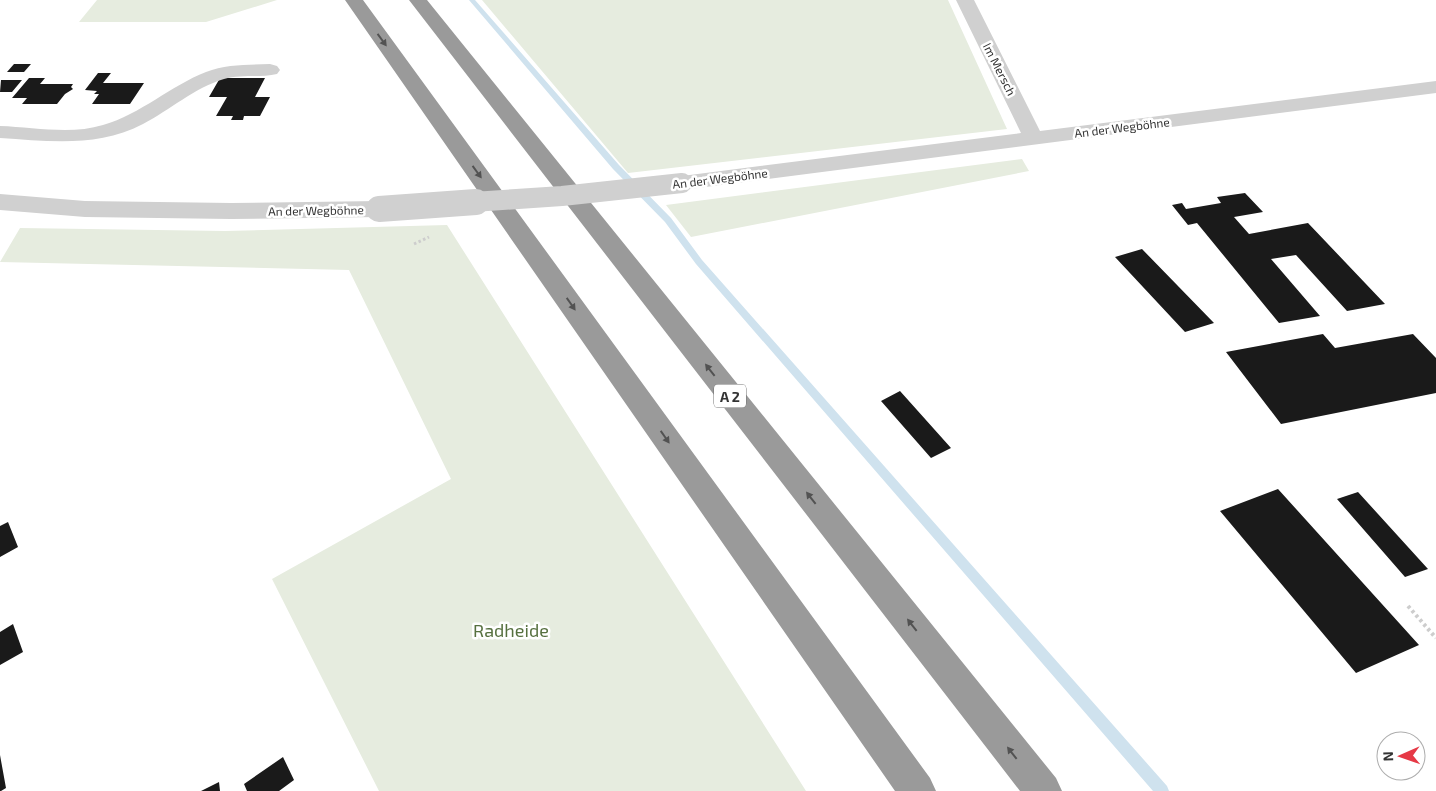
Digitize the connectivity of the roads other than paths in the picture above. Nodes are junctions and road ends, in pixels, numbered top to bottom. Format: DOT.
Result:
graph roads {
  1 [pos="354,0"];
  2 [pos="418,0"];
  3 [pos="965,0"];
  4 [pos="270,70"];
  5 [pos="1436,87"];
  6 [pos="0,132"];
  7 [pos="1034,139"];
  8 [pos="0,202"];
  9 [pos="917,791"];
  10 [pos="1042,791"];
  1 -- 9 [label="highway, one-way"];
  10 -- 2 [label="highway, A 2, one-way"];
  3 -- 7 [label="street, Im Mersch"];
  4 -- 6 [label="street"];
  5 -- 7 [label="street, An der Wegböhne"];
  7 -- 8 [label="street, An der Wegböhne, bridge"];
}
